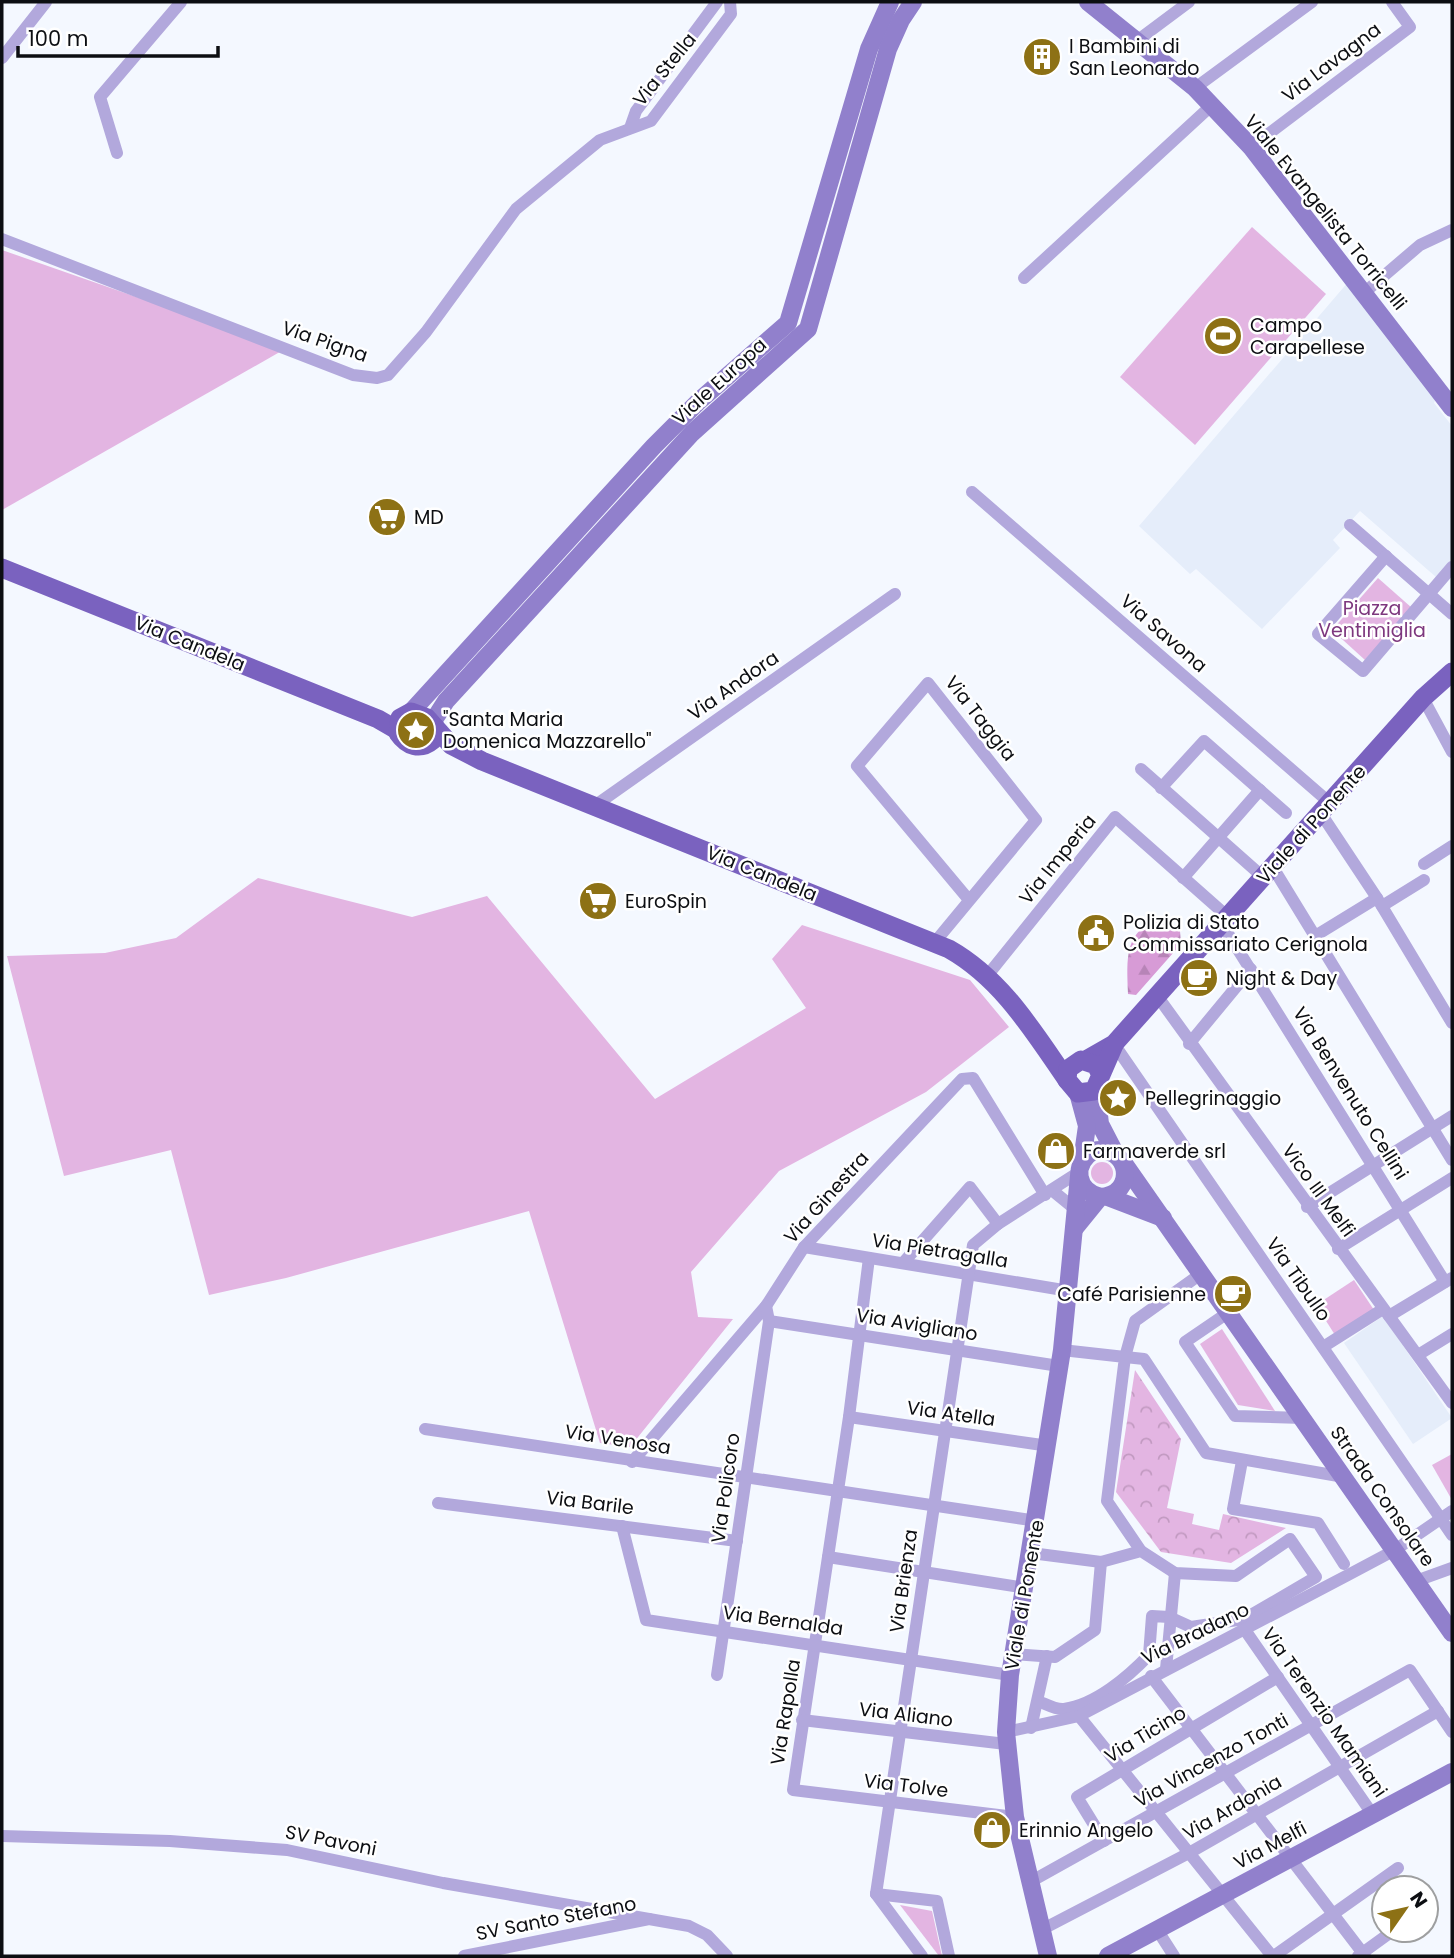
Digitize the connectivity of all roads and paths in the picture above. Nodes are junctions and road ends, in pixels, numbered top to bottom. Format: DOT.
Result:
graph roads {
  1 [pos="46,2"];
  2 [pos="181,2"];
  3 [pos="717,2"];
  4 [pos="730,2"];
  5 [pos="890,2"];
  6 [pos="913,2"];
  7 [pos="1088,2"];
  8 [pos="1189,2"];
  9 [pos="1312,2"];
  10 [pos="1392,2"];
  11 [pos="1138,40"];
  12 [pos="2,58"];
  13 [pos="1195,88"];
  14 [pos="1211,106"];
  15 [pos="630,128"];
  16 [pos="1251,147"];
  17 [pos="117,153"];
  18 [pos="1452,230"];
  19 [pos="2,239"];
  20 [pos="1024,278"];
  21 [pos="1365,292"];
  22 [pos="1452,408"];
  23 [pos="972,492"];
  24 [pos="1350,525"];
  25 [pos="1386,556"];
  26 [pos="1452,567"];
  27 [pos="2,568"];
  28 [pos="895,594"];
  29 [pos="1429,594"];
  30 [pos="1452,614"];
  31 [pos="1452,659"];
  32 [pos="1452,672"];
  33 [pos="1423,698"];
  34 [pos="403,720"];
  35 [pos="432,731"];
  36 [pos="1452,752"];
  37 [pos="1141,769"];
  38 [pos="1161,788"];
  39 [pos="1260,790"];
  40 [pos="593,807"];
  41 [pos="1325,807"];
  42 [pos="1286,813"];
  43 [pos="1217,839"];
  44 [pos="1452,846"];
  45 [pos="1424,864"];
  46 [pos="1268,872"];
  47 [pos="1183,878"];
  48 [pos="1424,880"];
  49 [pos="969,900"];
  50 [pos="1379,902"];
  51 [pos="1225,921"];
  52 [pos="1315,936"];
  53 [pos="935,942"];
  54 [pos="1251,969"];
  55 [pos="987,976"];
  56 [pos="1157,997"];
  57 [pos="1452,1023"];
  58 [pos="1042,1044"];
  59 [pos="1114,1044"];
  60 [pos="1189,1044"];
  61 [pos="1081,1060"];
  62 [pos="1085,1084"];
  63 [pos="1452,1116"];
  64 [pos="1433,1129"];
  65 [pos="1120,1159"];
  66 [pos="1452,1160"];
  67 [pos="1372,1165"];
  68 [pos="1080,1170"];
  69 [pos="1452,1178"];
  70 [pos="1049,1193"];
  71 [pos="1104,1197"];
  72 [pos="1307,1207"];
  73 [pos="1075,1209"];
  74 [pos="1401,1210"];
  75 [pos="1163,1218"];
  76 [pos="998,1224"];
  77 [pos="1072,1232"];
  78 [pos="804,1247"];
  79 [pos="1338,1249"];
  80 [pos="869,1258"];
  81 [pos="903,1263"];
  82 [pos="1202,1273"];
  83 [pos="967,1274"];
  84 [pos="1449,1280"];
  85 [pos="1069,1291"];
  86 [pos="766,1306"];
  87 [pos="1229,1312"];
  88 [pos="1386,1313"];
  89 [pos="769,1321"];
  90 [pos="1452,1334"];
  91 [pos="858,1335"];
  92 [pos="1323,1347"];
  93 [pos="956,1350"];
  94 [pos="1418,1355"];
  95 [pos="1125,1357"];
  96 [pos="1061,1358"];
  97 [pos="1450,1396"];
  98 [pos="849,1417"];
  99 [pos="1303,1418"];
  100 [pos="425,1429"];
  101 [pos="944,1431"];
  102 [pos="1049,1447"];
  103 [pos="1242,1461"];
  104 [pos="632,1462"];
  105 [pos="1344,1477"];
  106 [pos="746,1478"];
  107 [pos="837,1491"];
  108 [pos="438,1503"];
  109 [pos="933,1505"];
  110 [pos="1447,1515"];
  111 [pos="1037,1521"];
  112 [pos="622,1526"];
  113 [pos="1452,1535"];
  114 [pos="737,1541"];
  115 [pos="1395,1550"];
  116 [pos="1141,1551"];
  117 [pos="1031,1553"];
  118 [pos="828,1557"];
  119 [pos="1101,1562"];
  120 [pos="1344,1564"];
  121 [pos="1452,1569"];
  122 [pos="1175,1573"];
  123 [pos="923,1574"];
  124 [pos="1416,1581"];
  125 [pos="1026,1588"];
  126 [pos="1305,1591"];
  127 [pos="1169,1617"];
  128 [pos="1245,1630"];
  129 [pos="723,1631"];
  130 [pos="1452,1633"];
  131 [pos="816,1645"];
  132 [pos="1014,1654"];
  133 [pos="1047,1656"];
  134 [pos="911,1658"];
  135 [pos="1166,1669"];
  136 [pos="717,1675"];
  137 [pos="1010,1675"];
  138 [pos="1151,1676"];
  139 [pos="1278,1677"];
  140 [pos="1038,1701"];
  141 [pos="1438,1712"];
  142 [pos="1079,1716"];
  143 [pos="802,1720"];
  144 [pos="1311,1726"];
  145 [pos="1031,1728"];
  146 [pos="1191,1729"];
  147 [pos="1452,1732"];
  148 [pos="900,1733"];
  149 [pos="1006,1738"];
  150 [pos="1340,1767"];
  151 [pos="1122,1770"];
  152 [pos="1452,1772"];
  153 [pos="1225,1774"];
  154 [pos="793,1790"];
  155 [pos="890,1802"];
  156 [pos="1156,1812"];
  157 [pos="1256,1815"];
  158 [pos="1373,1815"];
  159 [pos="1015,1817"];
  160 [pos="2,1836"];
  161 [pos="1104,1841"];
  162 [pos="1189,1853"];
  163 [pos="1289,1859"];
  164 [pos="1398,1868"];
  165 [pos="1030,1882"];
  166 [pos="876,1894"];
  167 [pos="1223,1895"];
  168 [pos="1333,1915"];
  169 [pos="649,1919"];
  170 [pos="1041,1930"];
  171 [pos="1158,1931"];
  172 [pos="1376,1944"];
  173 [pos="1362,1955"];
  174 [pos="464,1956"];
  175 [pos="727,1956"];
  176 [pos="922,1956"];
  177 [pos="949,1956"];
  178 [pos="1048,1956"];
  179 [pos="1108,1956"];
  180 [pos="1174,1956"];
  181 [pos="1273,1956"];
  1 -- 12 [label="street"];
  2 -- 17 [label="street"];
  3 -- 15 [label="street, Via Stella"];
  4 -- 15 [label="street, Via Stella"];
  5 -- 34 [label="street, Viale Europa"];
  6 -- 35 [label="street, Viale Europa"];
  7 -- 11 [label="street, Viale Evangelista Torricelli"];
  8 -- 11 [label="street"];
  9 -- 13 [label="street"];
  10 -- 16 [label="street, Via Lavagna"];
  11 -- 13 [label="street, Viale Evangelista Torricelli"];
  13 -- 14 [label="street, Viale Evangelista Torricelli"];
  14 -- 16 [label="street, Viale Evangelista Torricelli"];
  14 -- 20 [label="street"];
  15 -- 19 [label="street, Via Pigna"];
  16 -- 21 [label="street, Viale Evangelista Torricelli"];
  18 -- 21 [label="street"];
  21 -- 22 [label="street, Viale Evangelista Torricelli"];
  23 -- 41 [label="street, Via Savona"];
  24 -- 25 [label="street"];
  25 -- 29 [label="street"];
  25 -- 29 [label="street"];
  26 -- 29 [label="street"];
  27 -- 34 [label="main road, Via Candela"];
  28 -- 40 [label="street, Via Andora"];
  29 -- 30 [label="street"];
  31 -- 33 [label="main road, Viale di Ponente"];
  32 -- 33 [label="main road, Viale di Ponente"];
  33 -- 36 [label="street"];
  33 -- 41 [label="main road, Viale di Ponente"];
  34 -- 35 [label="main road, Via Candela"];
  34 -- 35 [label="main road, Via Candela"];
  35 -- 40 [label="main road, Via Candela"];
  37 -- 38 [label="street"];
  38 -- 39 [label="street"];
  38 -- 43 [label="street"];
  39 -- 42 [label="street"];
  39 -- 43 [label="street"];
  40 -- 53 [label="main road, Via Candela"];
  41 -- 46 [label="main road, Viale di Ponente"];
  41 -- 50 [label="street, Via Savona"];
  43 -- 46 [label="street"];
  43 -- 47 [label="street"];
  44 -- 45 [label="street"];
  46 -- 51 [label="main road, Viale di Ponente"];
  46 -- 52 [label="street"];
  47 -- 51 [label="street, Via Imperia"];
  47 -- 55 [label="street, Via Imperia"];
  48 -- 50 [label="street"];
  49 -- 49 [label="street, Via Taggia"];
  49 -- 53 [label="street, Via Taggia"];
  50 -- 52 [label="street"];
  50 -- 57 [label="street, Via Savona"];
  51 -- 54 [label="street, Via Benvenuto Cellini"];
  51 -- 56 [label="main road, Viale di Ponente"];
  52 -- 64 [label="street"];
  53 -- 55 [label="main road, Via Candela"];
  54 -- 60 [label="street"];
  54 -- 67 [label="street, Via Benvenuto Cellini"];
  55 -- 58 [label="main road, Via Candela"];
  56 -- 59 [label="main road, Viale di Ponente"];
  56 -- 60 [label="street, Vico III Melfi"];
  58 -- 61 [label="main road, Via Candela"];
  58 -- 62 [label="main road, Via Candela"];
  59 -- 61 [label="main road, Viale di Ponente"];
  59 -- 62 [label="main road, Viale di Ponente"];
  59 -- 92 [label="street, Via Tibullo"];
  60 -- 72 [label="street, Vico III Melfi"];
  61 -- 62 [label="main road, Viale di Ponente"];
  61 -- 62 [label="main road"];
  62 -- 65 [label="street, Viale di Ponente"];
  62 -- 68 [label="street, Viale di Ponente"];
  63 -- 64 [label="street"];
  64 -- 66 [label="street"];
  64 -- 67 [label="street"];
  65 -- 68 [label="street"];
  65 -- 71 [label="street"];
  65 -- 75 [label="street, Strada Consolare"];
  67 -- 72 [label="street"];
  67 -- 74 [label="street, Via Benvenuto Cellini"];
  68 -- 70 [label="street, Via Brienza"];
  68 -- 71 [label="street"];
  68 -- 73 [label="street, Viale di Ponente"];
  69 -- 74 [label="street"];
  70 -- 73 [label="street"];
  70 -- 76 [label="street, Via Brienza"];
  70 -- 78 [label="street, Via Ginestra"];
  71 -- 75 [label="street"];
  71 -- 77 [label="street"];
  72 -- 79 [label="street, Vico III Melfi"];
  73 -- 77 [label="street, Viale di Ponente"];
  74 -- 79 [label="street"];
  74 -- 84 [label="street, Via Benvenuto Cellini"];
  75 -- 82 [label="street, Strada Consolare"];
  76 -- 81 [label="street"];
  76 -- 83 [label="street, Via Brienza"];
  77 -- 85 [label="street, Viale di Ponente"];
  78 -- 80 [label="street, Via Pietragalla"];
  78 -- 86 [label="street, Via Ginestra"];
  79 -- 88 [label="street, Vico III Melfi"];
  80 -- 81 [label="street, Via Pietragalla"];
  80 -- 91 [label="street"];
  81 -- 83 [label="street, Via Pietragalla"];
  82 -- 87 [label="street, Strada Consolare"];
  82 -- 95 [label="street"];
  83 -- 85 [label="street, Via Pietragalla"];
  83 -- 93 [label="street, Via Brienza"];
  84 -- 88 [label="street"];
  85 -- 96 [label="street, Viale di Ponente"];
  86 -- 89 [label="street, Via Policoro"];
  86 -- 104 [label="street, Via Ginestra"];
  87 -- 99 [label="street, Strada Consolare"];
  87 -- 99 [label="street, Strada Consolare"];
  88 -- 92 [label="street"];
  88 -- 94 [label="street, Vico III Melfi"];
  89 -- 91 [label="street, Via Avigliano"];
  89 -- 106 [label="street, Via Policoro"];
  90 -- 94 [label="street"];
  91 -- 93 [label="street, Via Avigliano"];
  91 -- 98 [label="street"];
  92 -- 110 [label="street, Via Tibullo"];
  93 -- 96 [label="street, Via Avigliano"];
  93 -- 101 [label="street, Via Brienza"];
  94 -- 97 [label="street, Vico III Melfi"];
  95 -- 96 [label="street, Via Avigliano"];
  95 -- 103 [label="street"];
  95 -- 116 [label="street"];
  96 -- 102 [label="street, Viale di Ponente"];
  98 -- 101 [label="street, Via Atella"];
  98 -- 107 [label="street, Via Rapolla"];
  99 -- 105 [label="street, Strada Consolare"];
  100 -- 104 [label="street, Via Venosa"];
  101 -- 102 [label="street, Via Atella"];
  101 -- 109 [label="street, Via Brienza"];
  102 -- 111 [label="street, Viale di Ponente"];
  103 -- 105 [label="street"];
  103 -- 120 [label="street"];
  104 -- 106 [label="street, Via Venosa"];
  105 -- 115 [label="street, Strada Consolare"];
  106 -- 107 [label="street, Via Venosa"];
  106 -- 114 [label="street, Via Policoro"];
  107 -- 109 [label="street, Via Venosa"];
  107 -- 118 [label="street, Via Rapolla"];
  108 -- 112 [label="street, Via Barile"];
  109 -- 111 [label="street"];
  109 -- 123 [label="street, Via Brienza"];
  110 -- 113 [label="street, Via Tibullo"];
  110 -- 115 [label="street, Via Bradano"];
  111 -- 117 [label="street, Viale di Ponente"];
  112 -- 114 [label="street, Via Barile"];
  112 -- 129 [label="street, Via Bernalda"];
  114 -- 129 [label="street, Via Policoro"];
  115 -- 124 [label="street, Strada Consolare"];
  115 -- 126 [label="street, Via Bradano"];
  116 -- 119 [label="street"];
  116 -- 122 [label="street"];
  117 -- 119 [label="street"];
  117 -- 125 [label="street, Viale di Ponente"];
  118 -- 123 [label="street"];
  118 -- 131 [label="street, Via Rapolla"];
  119 -- 133 [label="street"];
  121 -- 124 [label="street"];
  122 -- 126 [label="street"];
  122 -- 127 [label="street"];
  123 -- 125 [label="street"];
  123 -- 134 [label="street, Via Brienza"];
  124 -- 130 [label="street, Strada Consolare"];
  125 -- 132 [label="street, Viale di Ponente"];
  126 -- 127 [label="street"];
  126 -- 128 [label="street, Via Bradano"];
  127 -- 135 [label="street"];
  127 -- 140 [label="street"];
  128 -- 135 [label="street, Via Bradano"];
  128 -- 139 [label="street, Via Terenzio Mamiani"];
  129 -- 131 [label="street, Via Bernalda"];
  129 -- 136 [label="street, Via Policoro"];
  131 -- 134 [label="street, Via Bernalda"];
  131 -- 143 [label="street, Via Rapolla"];
  132 -- 133 [label="street"];
  132 -- 137 [label="street, Viale di Ponente"];
  133 -- 140 [label="street"];
  134 -- 137 [label="street, Via Bernalda"];
  134 -- 148 [label="street, Via Brienza"];
  135 -- 138 [label="street, Via Bradano"];
  137 -- 149 [label="street, Viale di Ponente"];
  138 -- 142 [label="street, Via Bradano"];
  138 -- 146 [label="street"];
  139 -- 144 [label="street, Via Terenzio Mamiani"];
  139 -- 146 [label="street, Via Ticino"];
  140 -- 145 [label="street"];
  141 -- 144 [label="street, Via Vincenzo Tonti"];
  141 -- 147 [label="street"];
  141 -- 150 [label="street, Via Ardonia"];
  142 -- 145 [label="street, Via Bradano"];
  142 -- 151 [label="street"];
  143 -- 148 [label="street, Via Aliano"];
  143 -- 154 [label="street, Via Rapolla"];
  144 -- 150 [label="street, Via Terenzio Mamiani"];
  144 -- 153 [label="street, Via Vincenzo Tonti"];
  145 -- 149 [label="street, Via Bradano"];
  146 -- 151 [label="street, Via Ticino"];
  146 -- 153 [label="street"];
  148 -- 149 [label="street, Via Aliano"];
  148 -- 155 [label="street, Via Brienza"];
  149 -- 159 [label="street, Viale di Ponente"];
  150 -- 157 [label="street, Via Ardonia"];
  150 -- 158 [label="street, Via Terenzio Mamiani"];
  151 -- 156 [label="street"];
  151 -- 161 [label="street, Via Ticino"];
  152 -- 158 [label="street, Via Melfi"];
  153 -- 156 [label="street, Via Vincenzo Tonti"];
  153 -- 157 [label="street"];
  154 -- 155 [label="street, Via Tolve"];
  155 -- 159 [label="street, Via Tolve"];
  155 -- 166 [label="street, Via Brienza"];
  156 -- 161 [label="street, Via Vincenzo Tonti"];
  156 -- 162 [label="street"];
  157 -- 162 [label="street, Via Ardonia"];
  157 -- 163 [label="street"];
  158 -- 163 [label="street, Via Melfi"];
  159 -- 165 [label="street, Viale di Ponente"];
  160 -- 169 [label="street, SV Pavoni"];
  161 -- 165 [label="street, Via Vincenzo Tonti"];
  162 -- 167 [label="street"];
  162 -- 170 [label="street, Via Ardonia"];
  163 -- 167 [label="street, Via Melfi"];
  163 -- 168 [label="street"];
  164 -- 168 [label="street"];
  165 -- 170 [label="street, Viale di Ponente"];
  166 -- 176 [label="street"];
  166 -- 177 [label="street"];
  167 -- 171 [label="street, Via Melfi"];
  167 -- 181 [label="street"];
  168 -- 173 [label="street"];
  168 -- 181 [label="street"];
  169 -- 174 [label="street, SV Santo Stefano"];
  169 -- 175 [label="street, SV Santo Stefano"];
  170 -- 178 [label="street, Viale di Ponente"];
  171 -- 179 [label="street, Via Melfi"];
  171 -- 180 [label="street"];
  172 -- 173 [label="street"];
}
